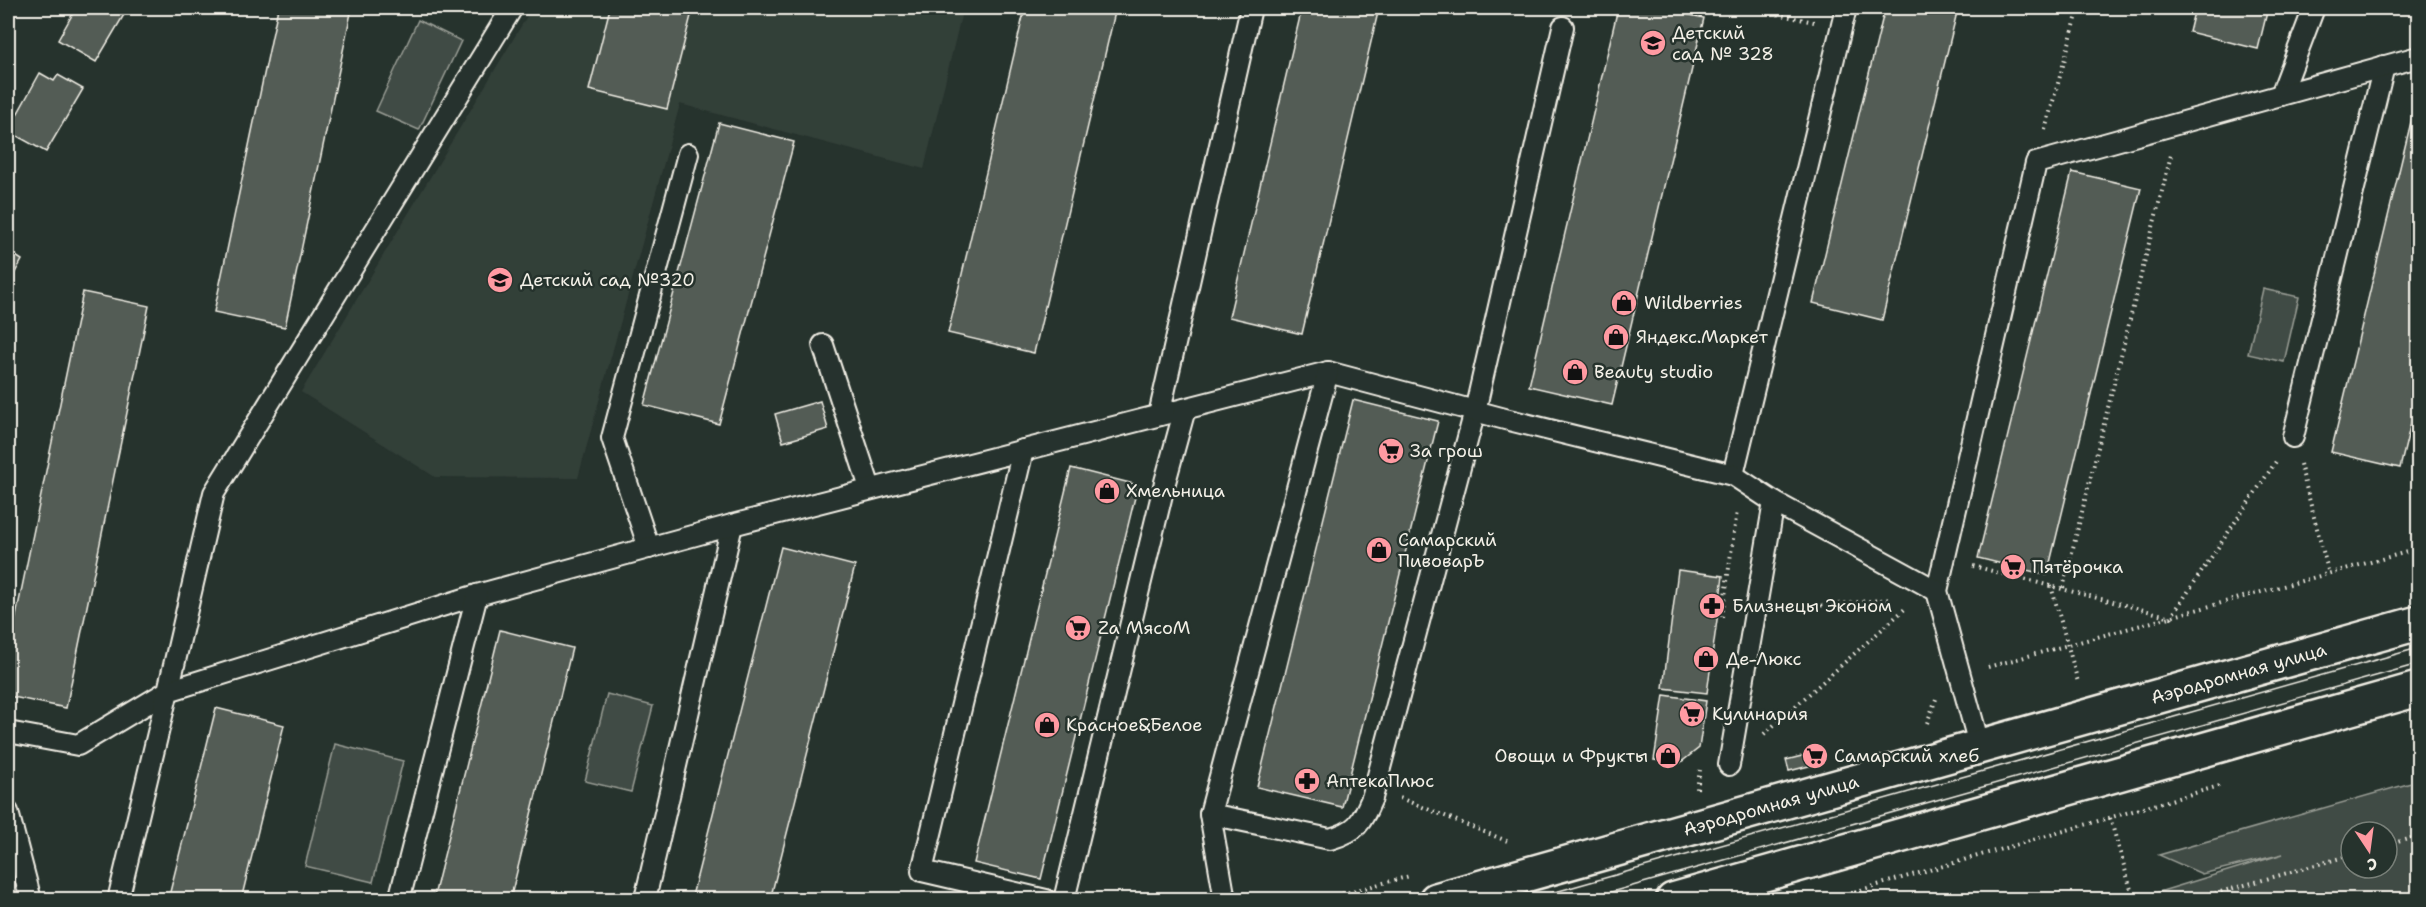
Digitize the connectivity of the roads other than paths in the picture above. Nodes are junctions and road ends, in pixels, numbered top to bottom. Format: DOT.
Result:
graph roads {
  1 [pos="512,8"];
  2 [pos="1251,8"];
  3 [pos="1846,8"];
  4 [pos="2314,8"];
  5 [pos="1563,27"];
  6 [pos="2418,57"];
  7 [pos="2384,66"];
  8 [pos="2281,95"];
  9 [pos="688,154"];
  10 [pos="823,345"];
  11 [pos="1328,372"];
  12 [pos="1185,408"];
  13 [pos="1475,411"];
  14 [pos="1160,415"];
  15 [pos="2293,437"];
  16 [pos="1023,450"];
  17 [pos="1733,475"];
  18 [pos="870,488"];
  19 [pos="1774,502"];
  20 [pos="732,525"];
  21 [pos="649,548"];
  22 [pos="1936,591"];
  23 [pos="477,595"];
  24 [pos="2418,623"];
  25 [pos="2418,689"];
  26 [pos="168,691"];
  27 [pos="8,732"];
  28 [pos="1980,748"];
  29 [pos="1729,765"];
  30 [pos="8,812"];
  31 [pos="1210,814"];
  32 [pos="12,845"];
  33 [pos="1428,886"];
  34 [pos="645,899"];
  35 [pos="32,900"];
  36 [pos="118,900"];
  37 [pos="399,900"];
  38 [pos="1046,900"];
  39 [pos="1064,900"];
  40 [pos="1225,900"];
  41 [pos="1673,900"];
  1 -- 26 [label="lane"];
  2 -- 14 [label="lane"];
  3 -- 17 [label="lane"];
  4 -- 8 [label="lane"];
  5 -- 13 [label="lane"];
  6 -- 7 [label="lane"];
  7 -- 8 [label="lane"];
  7 -- 15 [label="lane"];
  8 -- 22 [label="lane"];
  9 -- 21 [label="lane"];
  10 -- 18 [label="lane"];
  11 -- 12 [label="lane"];
  11 -- 13 [label="lane"];
  11 -- 31 [label="lane"];
  12 -- 14 [label="lane"];
  12 -- 39 [label="lane"];
  13 -- 17 [label="lane"];
  13 -- 31 [label="lane"];
  14 -- 16 [label="lane"];
  16 -- 18 [label="lane"];
  16 -- 38 [label="lane"];
  17 -- 19 [label="lane"];
  18 -- 20 [label="lane"];
  19 -- 22 [label="lane"];
  19 -- 29 [label="lane"];
  20 -- 21 [label="lane"];
  20 -- 34 [label="lane"];
  21 -- 23 [label="lane"];
  22 -- 28 [label="lane"];
  23 -- 26 [label="lane"];
  23 -- 37 [label="lane"];
  24 -- 28 [label="main road, Аэродромная улица"];
  25 -- 41 [label="main road"];
  26 -- 27 [label="lane"];
  26 -- 36 [label="lane"];
  28 -- 33 [label="main road, Аэродромная улица"];
  30 -- 32 [label="lane"];
  31 -- 40 [label="lane"];
  32 -- 35 [label="lane"];
}
